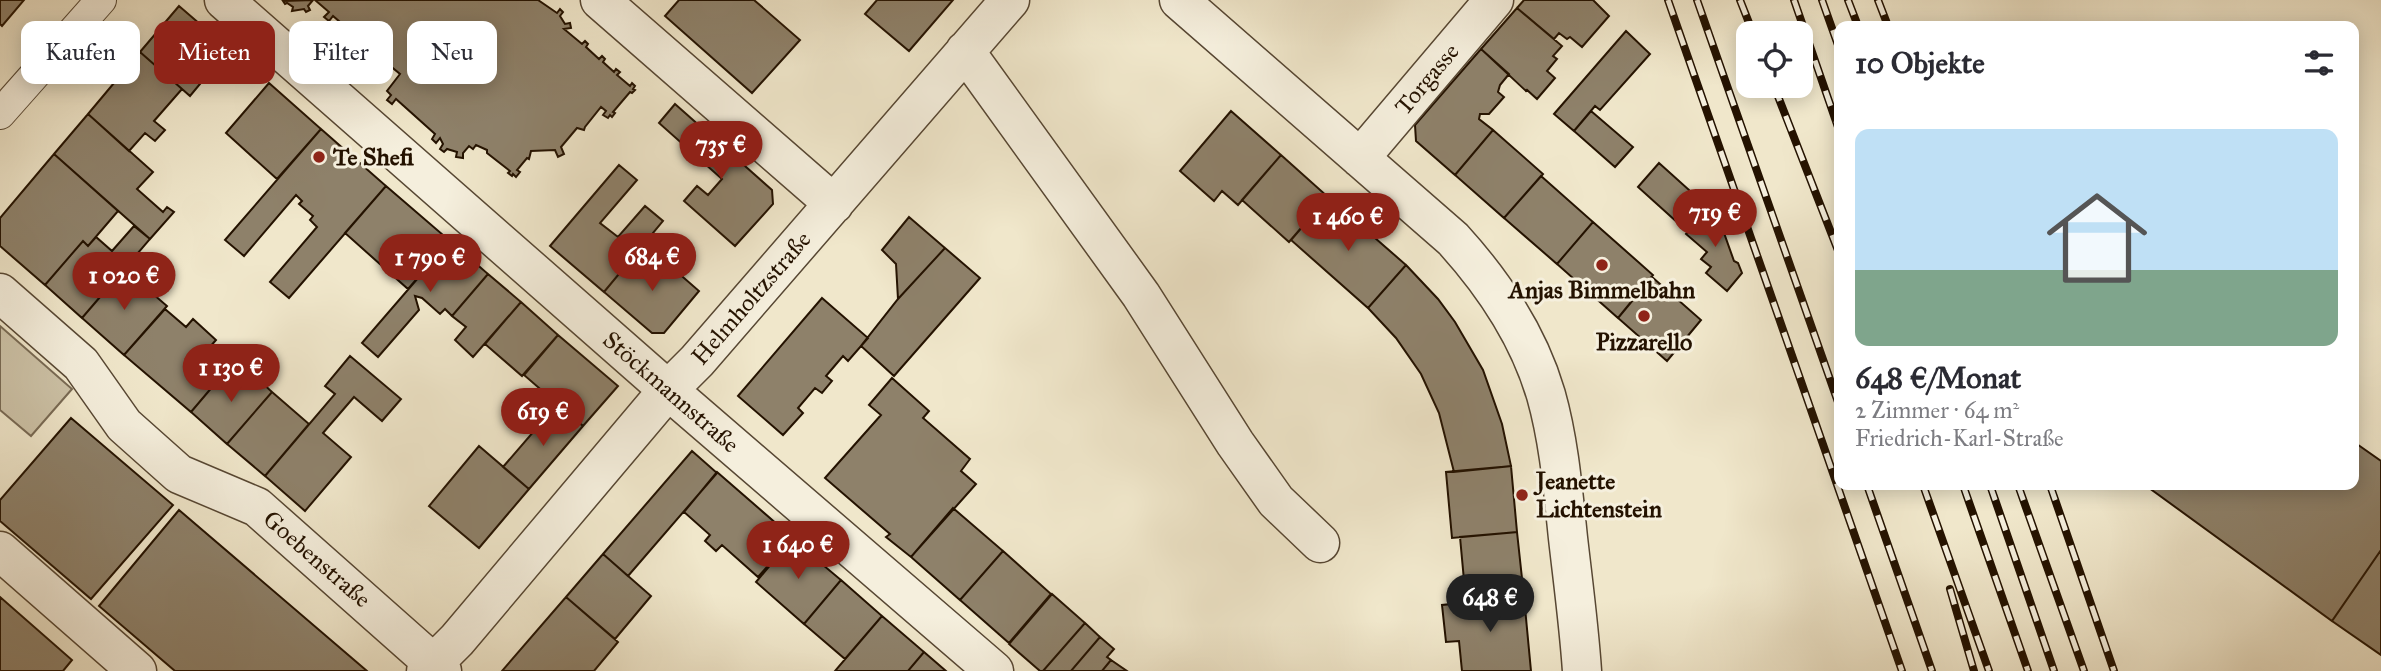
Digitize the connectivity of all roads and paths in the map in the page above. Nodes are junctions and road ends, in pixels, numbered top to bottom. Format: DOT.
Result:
graph roads {
  1 [pos="102,0"];
  2 [pos="225,0"];
  3 [pos="600,0"];
  4 [pos="1010,0"];
  5 [pos="1179,0"];
  6 [pos="1494,0"];
  7 [pos="965,51"];
  8 [pos="0,114"];
  9 [pos="1360,158"];
  10 [pos="834,204"];
  11 [pos="0,293"];
  12 [pos="668,390"];
  13 [pos="1320,543"];
  14 [pos="0,551"];
  15 [pos="434,668"];
  16 [pos="137,671"];
  17 [pos="994,671"];
  18 [pos="1582,671"];
  1 -- 8 [label="street"];
  2 -- 12 [label="street, Stöckmannstraße"];
  3 -- 10 [label="street"];
  4 -- 7 [label="street, Helmholtzstraße"];
  5 -- 9 [label="street"];
  6 -- 9 [label="street, Torgasse"];
  7 -- 10 [label="street, Helmholtzstraße"];
  7 -- 13 [label="street"];
  9 -- 18 [label="street"];
  10 -- 12 [label="street, Helmholtzstraße"];
  11 -- 15 [label="street, Goebenstraße"];
  12 -- 15 [label="street, Helmholtzstraße"];
  12 -- 17 [label="street, Stöckmannstraße"];
  14 -- 16 [label="street"];
}
